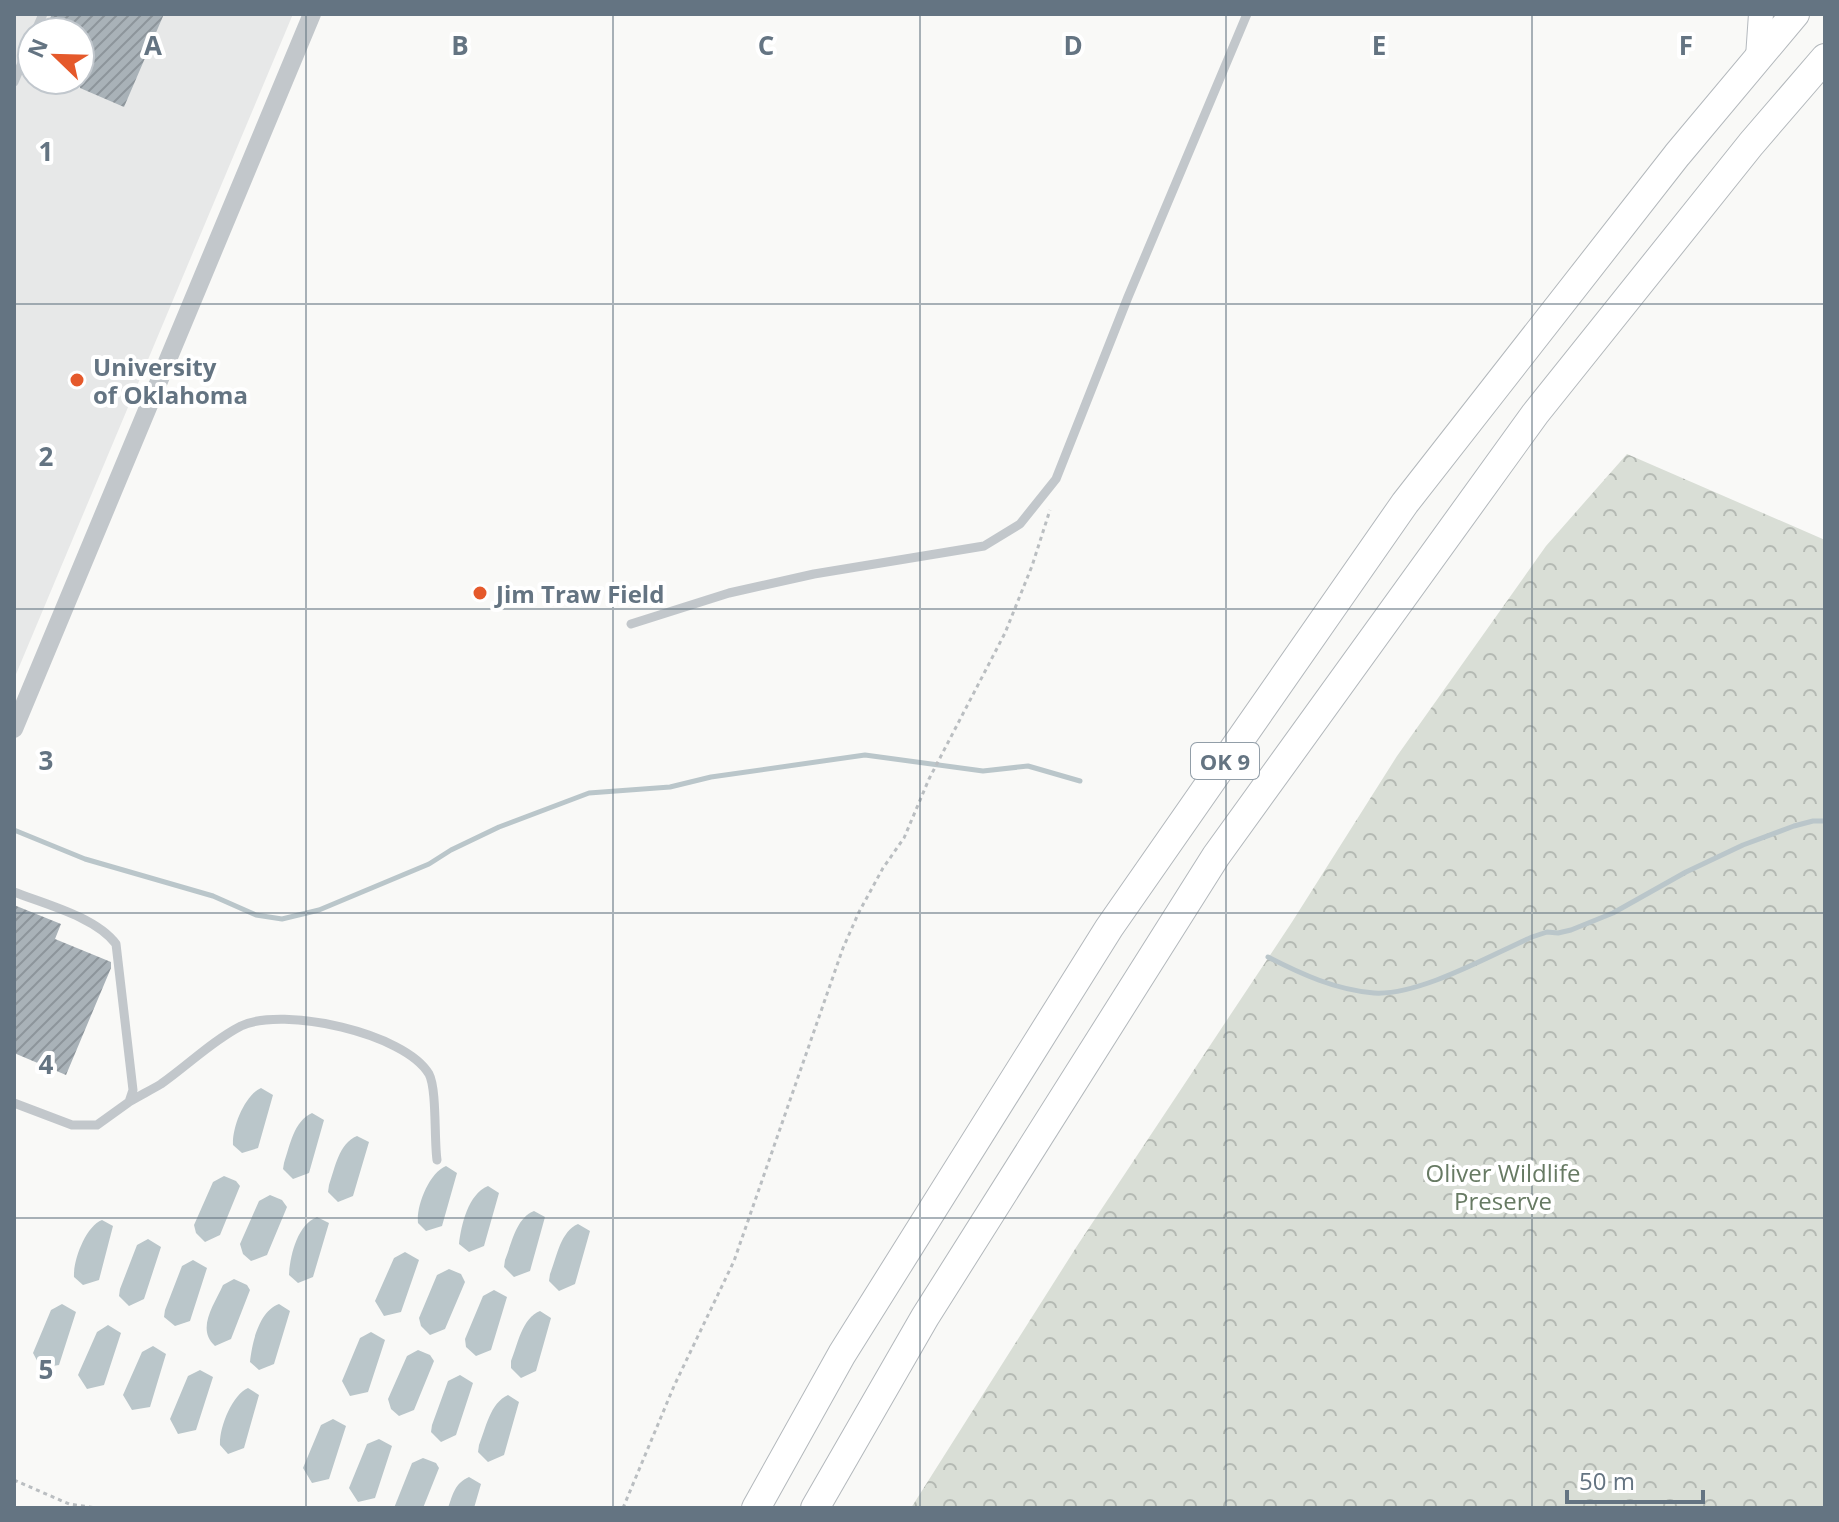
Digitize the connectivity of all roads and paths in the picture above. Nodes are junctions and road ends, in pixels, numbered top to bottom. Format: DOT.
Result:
graph roads {
  1 [pos="312,14"];
  2 [pos="1247,14"];
  3 [pos="1761,14"];
  4 [pos="1795,14"];
  5 [pos="1758,57"];
  6 [pos="1825,58"];
  7 [pos="1056,479"];
  8 [pos="631,624"];
  9 [pos="14,729"];
  10 [pos="14,892"];
  11 [pos="129,1102"];
  12 [pos="14,1103"];
  13 [pos="437,1160"];
  14 [pos="14,1480"];
  15 [pos="70,1506"];
  16 [pos="96,1508"];
  17 [pos="623,1508"];
  18 [pos="756,1508"];
  19 [pos="815,1508"];
  1 -- 9 [label="street"];
  2 -- 7 [label="lane"];
  3 -- 5 [label="main road"];
  4 -- 5 [label="highway, OK 9"];
  5 -- 18 [label="highway, OK 9"];
  6 -- 19 [label="highway, OK 9"];
  7 -- 8 [label="lane"];
  7 -- 17 [label="path"];
  10 -- 11 [label="lane"];
  11 -- 12 [label="lane"];
  11 -- 13 [label="lane"];
  14 -- 15 [label="path"];
  15 -- 16 [label="path"];
}
